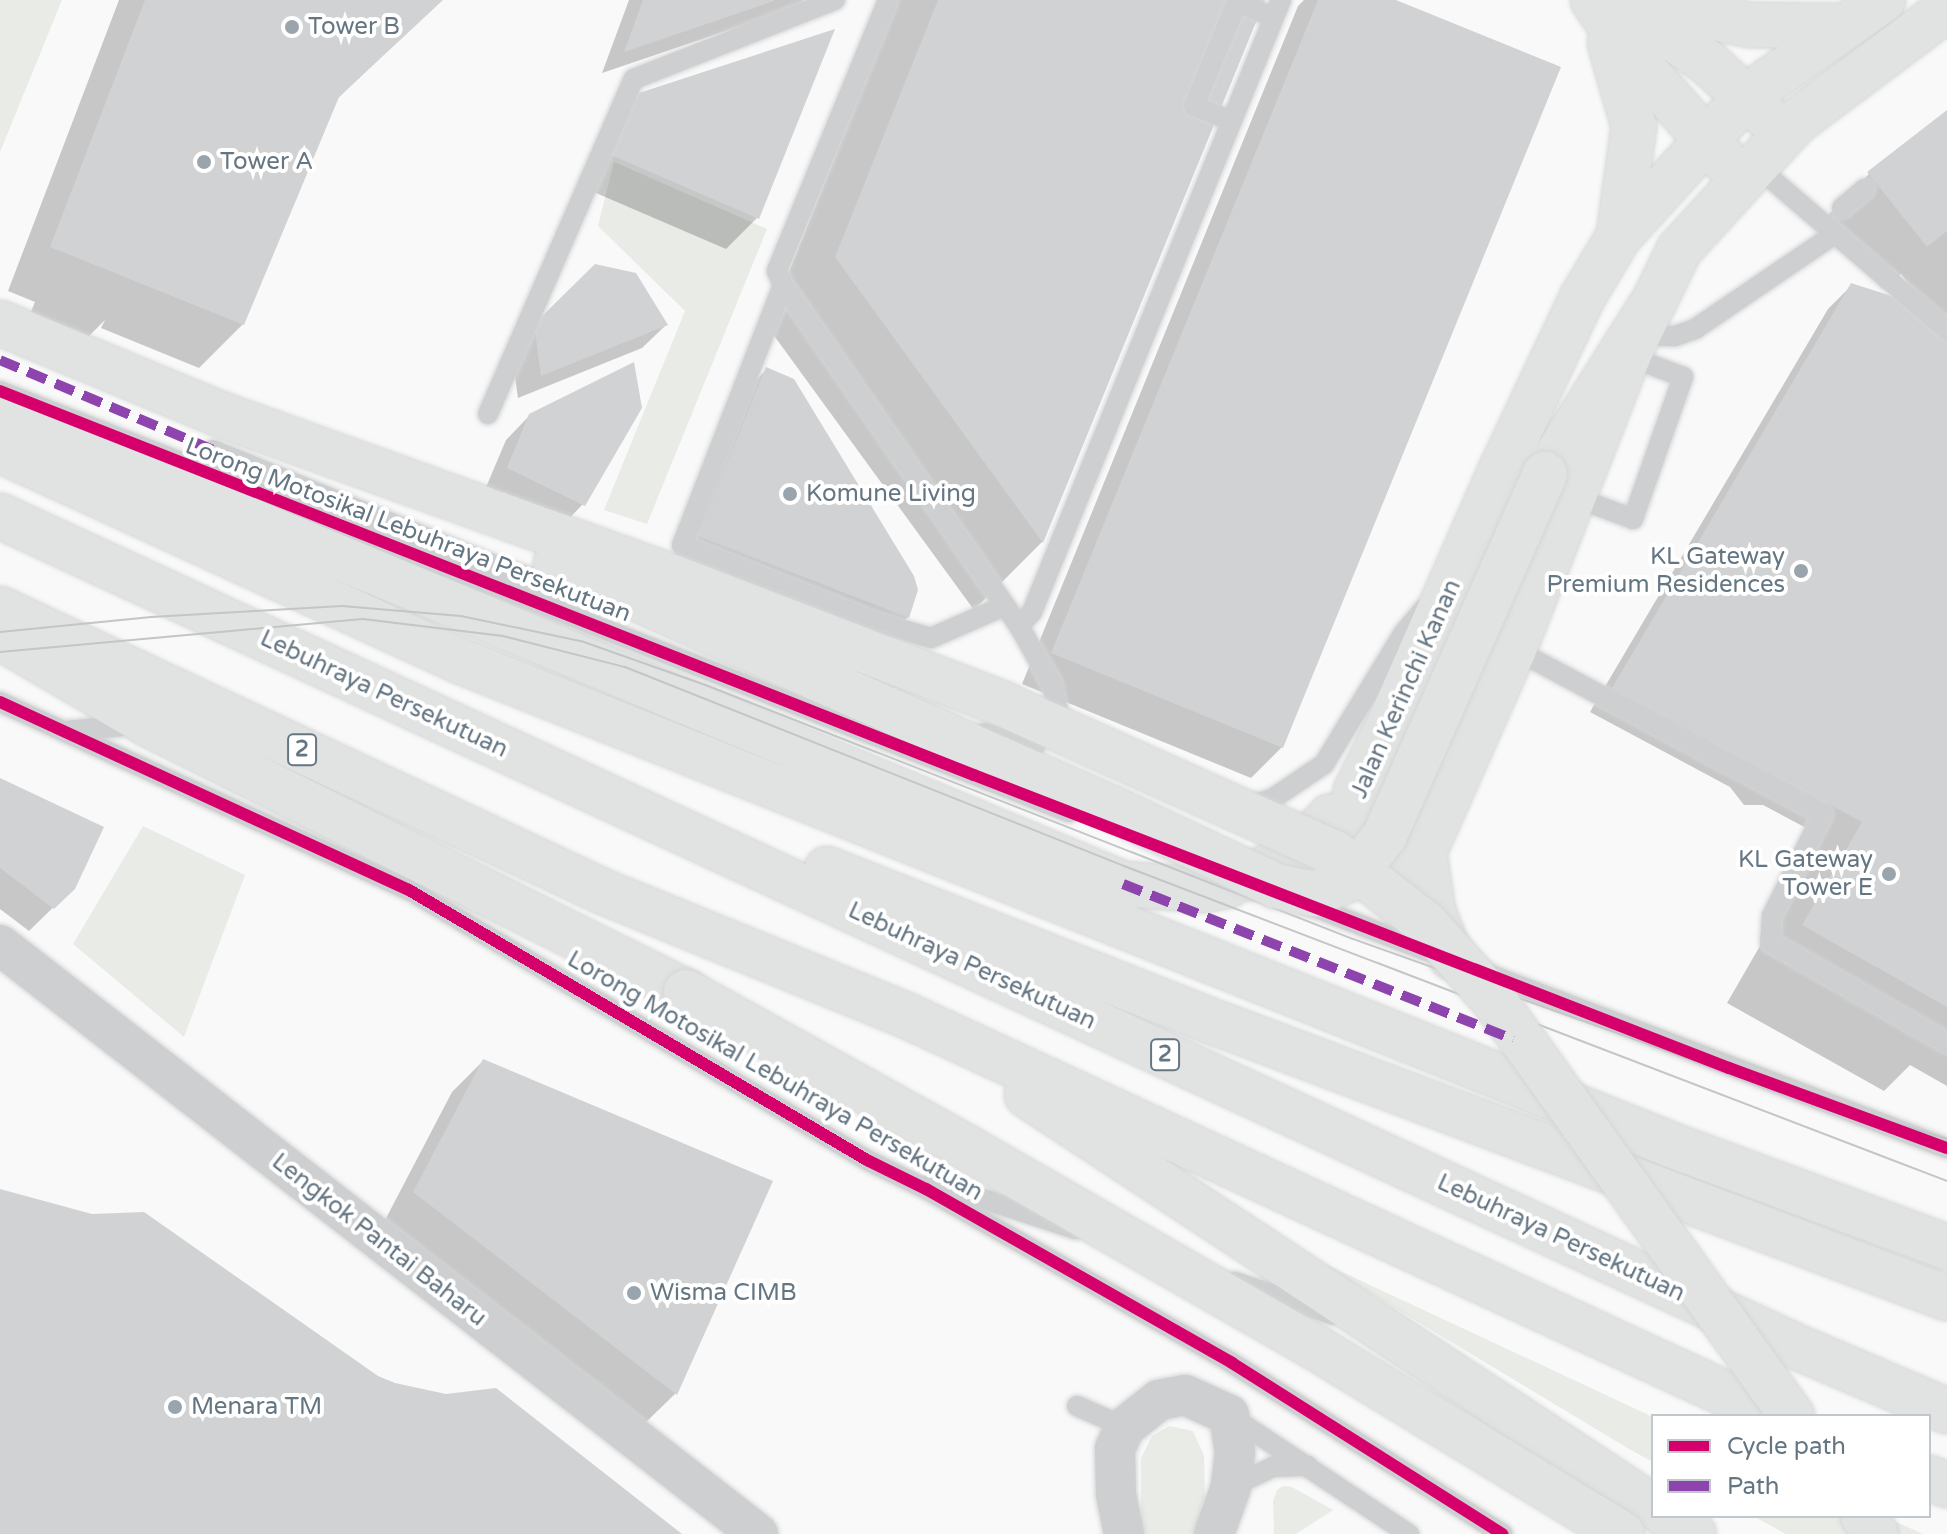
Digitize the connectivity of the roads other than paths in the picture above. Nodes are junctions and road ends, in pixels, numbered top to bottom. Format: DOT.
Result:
graph roads {
  1 [pos="835,0"];
  2 [pos="888,0"];
  3 [pos="1883,0"];
  4 [pos="1608,3"];
  5 [pos="1277,9"];
  6 [pos="1947,9"];
  7 [pos="1846,26"];
  8 [pos="1747,96"];
  9 [pos="1232,121"];
  10 [pos="1706,140"];
  11 [pos="1760,159"];
  12 [pos="1865,189"];
  13 [pos="1842,208"];
  14 [pos="1835,234"];
  15 [pos="1619,236"];
  16 [pos="783,285"];
  17 [pos="0,323"];
  18 [pos="1947,330"];
  19 [pos="1639,333"];
  20 [pos="0,391"];
  21 [pos="488,414"];
  22 [pos="0,416"];
  23 [pos="215,432"];
  24 [pos="0,450"];
  25 [pos="1559,486"];
  26 [pos="0,516"];
  27 [pos="1460,568"];
  28 [pos="820,589"];
  29 [pos="1004,606"];
  30 [pos="0,609"];
  31 [pos="872,621"];
  32 [pos="1019,626"];
  33 [pos="0,637"];
  34 [pos="1514,649"];
  35 [pos="386,695"];
  36 [pos="0,702"];
  37 [pos="1060,722"];
  38 [pos="148,724"];
  39 [pos="63,731"];
  40 [pos="1036,745"];
  41 [pos="1078,764"];
  42 [pos="1356,791"];
  43 [pos="1424,852"];
  44 [pos="0,945"];
  45 [pos="1427,951"];
  46 [pos="1482,972"];
  47 [pos="912,1018"];
  48 [pos="1947,1043"];
  49 [pos="1947,1148"];
  50 [pos="1690,1152"];
  51 [pos="867,1160"];
  52 [pos="1947,1247"];
  53 [pos="1942,1295"];
  54 [pos="1380,1330"];
  55 [pos="1077,1406"];
  56 [pos="1947,1411"];
  57 [pos="1770,1414"];
  58 [pos="1791,1414"];
  59 [pos="1229,1415"];
  60 [pos="1125,1427"];
  61 [pos="1308,1466"];
  62 [pos="1231,1487"];
  63 [pos="1651,1506"];
  64 [pos="1669,1518"];
  65 [pos="758,1534"];
  66 [pos="1124,1534"];
  67 [pos="1214,1534"];
  68 [pos="1409,1534"];
  69 [pos="1503,1534"];
  70 [pos="1622,1534"];
  71 [pos="1694,1534"];
  1 -- 21 [label="lane"];
  2 -- 16 [label="lane"];
  3 -- 7 [label="main road, Jalan Kerinchi Kanan"];
  4 -- 7 [label="main road"];
  4 -- 8 [label="main road"];
  4 -- 10 [label="main road"];
  4 -- 15 [label="main road"];
  5 -- 9 [label="lane"];
  5 -- 9 [label="lane"];
  6 -- 11 [label="main road"];
  7 -- 8 [label="main road, Jalan Kerinchi Kanan"];
  8 -- 10 [label="main road, Jalan Kerinchi Kanan"];
  8 -- 11 [label="main road"];
  9 -- 32 [label="lane"];
  10 -- 11 [label="main road"];
  10 -- 15 [label="main road, Jalan Kerinchi Kanan"];
  11 -- 14 [label="lane"];
  11 -- 19 [label="main road"];
  12 -- 13 [label="lane"];
  14 -- 18 [label="lane"];
  14 -- 19 [label="lane"];
  15 -- 27 [label="main road, Jalan Kerinchi Kanan"];
  16 -- 29 [label="lane"];
  16 -- 31 [label="lane"];
  17 -- 23 [label="main road, bridge"];
  19 -- 25 [label="main road"];
  19 -- 25 [label="lane"];
  20 -- 45 [label="lane, Lorong Motosikal Lebuhraya Persekutuan"];
  22 -- 42 [label="main road"];
  23 -- 25 [label="main road, bridge"];
  23 -- 40 [label="lane"];
  23 -- 58 [label="main road, bridge"];
  24 -- 50 [label="main road"];
  25 -- 34 [label="main road"];
  26 -- 35 [label="main road, Lebuhraya Persekutuan / 2"];
  27 -- 41 [label="lane"];
  27 -- 42 [label="main road, Jalan Kerinchi Kanan"];
  28 -- 31 [label="lane"];
  29 -- 31 [label="lane"];
  29 -- 32 [label="lane"];
  30 -- 47 [label="main road, 2"];
  32 -- 37 [label="lane"];
  33 -- 38 [label="main road"];
  34 -- 43 [label="main road"];
  34 -- 48 [label="lane"];
  35 -- 53 [label="main road"];
  35 -- 56 [label="main road, Lebuhraya Persekutuan / 2"];
  36 -- 39 [label="lane, Lorong Motosikal Lebuhraya Persekutuan"];
  37 -- 40 [label="lane"];
  37 -- 41 [label="lane"];
  38 -- 39 [label="lane"];
  38 -- 70 [label="main road, bridge"];
  39 -- 51 [label="lane, Lorong Motosikal Lebuhraya Persekutuan"];
  40 -- 41 [label="lane"];
  42 -- 43 [label="main road, Jalan Kerinchi Kanan"];
  43 -- 50 [label="main road"];
  44 -- 65 [label="street, Lengkok Pantai Baharu"];
  46 -- 49 [label="lane"];
  47 -- 54 [label="main road"];
  47 -- 57 [label="main road, 2"];
  50 -- 52 [label="main road"];
  51 -- 54 [label="lane"];
  51 -- 69 [label="lane, Lorong Motosikal Lebuhraya Persekutuan"];
  54 -- 63 [label="main road"];
  55 -- 60 [label="lane"];
  59 -- 60 [label="street"];
  59 -- 61 [label="lane"];
  59 -- 62 [label="street"];
  60 -- 66 [label="street"];
  61 -- 62 [label="lane"];
  61 -- 68 [label="lane"];
  62 -- 67 [label="street"];
  64 -- 71 [label="main road"];
}
